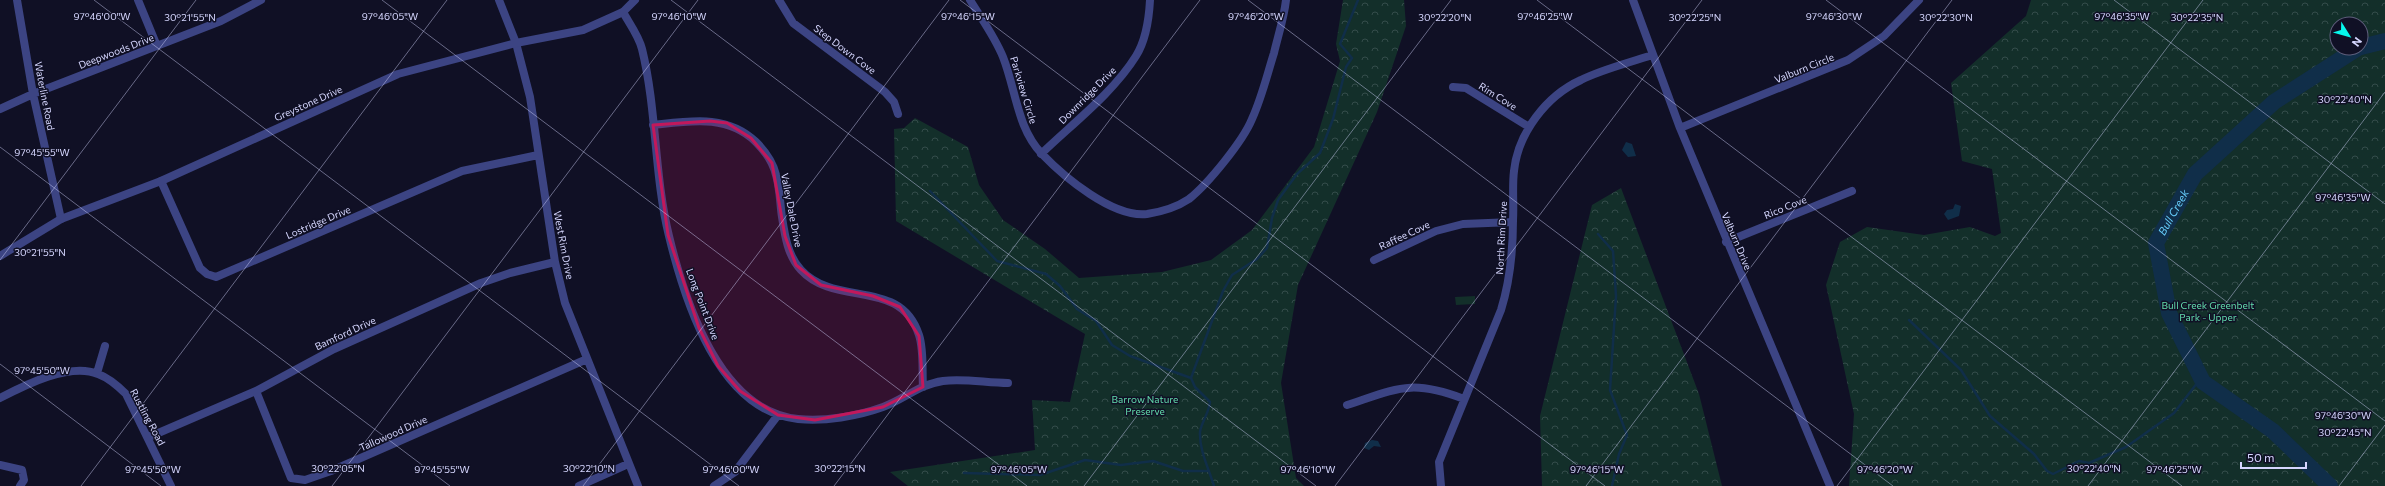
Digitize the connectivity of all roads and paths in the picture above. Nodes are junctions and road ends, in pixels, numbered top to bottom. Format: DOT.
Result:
graph roads {
  1 [pos="16,0"];
  2 [pos="138,0"];
  3 [pos="261,0"];
  4 [pos="498,0"];
  5 [pos="635,0"];
  6 [pos="779,0"];
  7 [pos="970,0"];
  8 [pos="1150,0"];
  9 [pos="1286,0"];
  10 [pos="1634,0"];
  11 [pos="1919,0"];
  12 [pos="623,12"];
  13 [pos="516,43"];
  14 [pos="157,46"];
  15 [pos="1652,55"];
  16 [pos="1453,87"];
  17 [pos="33,94"];
  18 [pos="0,109"];
  19 [pos="898,114"];
  20 [pos="653,125"];
  21 [pos="1529,127"];
  22 [pos="1680,128"];
  23 [pos="1041,154"];
  24 [pos="538,155"];
  25 [pos="161,181"];
  26 [pos="1852,191"];
  27 [pos="62,219"];
  28 [pos="1513,222"];
  29 [pos="1726,242"];
  30 [pos="0,256"];
  31 [pos="1374,260"];
  32 [pos="555,262"];
  33 [pos="105,346"];
  34 [pos="586,359"];
  35 [pos="97,373"];
  36 [pos="1008,383"];
  37 [pos="923,387"];
  38 [pos="256,391"];
  39 [pos="0,398"];
  40 [pos="1464,399"];
  41 [pos="1347,405"];
  42 [pos="778,415"];
  43 [pos="149,437"];
  44 [pos="628,464"];
  45 [pos="0,465"];
  46 [pos="20,486"];
  47 [pos="171,486"];
  48 [pos="579,486"];
  49 [pos="638,486"];
  50 [pos="714,486"];
  51 [pos="1441,486"];
  52 [pos="1830,486"];
  1 -- 17 [label="street, Waterline Road"];
  2 -- 14 [label="street"];
  3 -- 14 [label="street, Deepwoods Drive"];
  4 -- 13 [label="street, West Rim Drive"];
  5 -- 12 [label="street, Greystone Drive"];
  6 -- 19 [label="street, Step Down Cove"];
  7 -- 23 [label="street, Parkview Circle"];
  8 -- 23 [label="street, Downridge Drive"];
  9 -- 23 [label="street, Parkview Circle"];
  10 -- 15 [label="street, Valburn Drive"];
  11 -- 22 [label="street, Valburn Circle"];
  12 -- 13 [label="street, Greystone Drive"];
  12 -- 20 [label="street, Long Point Drive"];
  13 -- 24 [label="street, West Rim Drive"];
  13 -- 25 [label="street, Greystone Drive"];
  14 -- 17 [label="street, Deepwoods Drive"];
  15 -- 21 [label="street, North Rim Drive"];
  15 -- 22 [label="street, Valburn Drive"];
  16 -- 21 [label="street, Rim Cove"];
  17 -- 18 [label="street, Deepwoods Drive"];
  17 -- 27 [label="street, Waterline Road"];
  20 -- 37 [label="street, Valley Dale Drive"];
  20 -- 42 [label="street, Long Point Drive"];
  21 -- 28 [label="street, North Rim Drive"];
  22 -- 29 [label="street, Valburn Drive"];
  24 -- 25 [label="street, Lostridge Drive"];
  24 -- 32 [label="street, West Rim Drive"];
  25 -- 27 [label="street, Greystone Drive"];
  26 -- 29 [label="street, Rico Cove"];
  27 -- 30 [label="street, Greystone Drive"];
  28 -- 31 [label="street, Raffee Cove"];
  28 -- 40 [label="street, North Rim Drive"];
  29 -- 52 [label="street, Valburn Drive"];
  32 -- 34 [label="street, West Rim Drive"];
  32 -- 38 [label="street, Bamford Drive"];
  33 -- 35 [label="street"];
  34 -- 38 [label="street, Tallowood Drive"];
  34 -- 44 [label="street, West Rim Drive"];
  35 -- 39 [label="street, Rustling Road"];
  35 -- 43 [label="street, Rustling Road"];
  36 -- 37 [label="street, Long Point Drive"];
  37 -- 42 [label="street, Long Point Drive"];
  38 -- 43 [label="street, Bamford Drive"];
  40 -- 41 [label="street"];
  40 -- 51 [label="street, North Rim Drive"];
  42 -- 50 [label="street"];
  43 -- 47 [label="street, Rustling Road"];
  44 -- 48 [label="street"];
  44 -- 49 [label="street, West Rim Drive"];
  45 -- 46 [label="street"];
}
